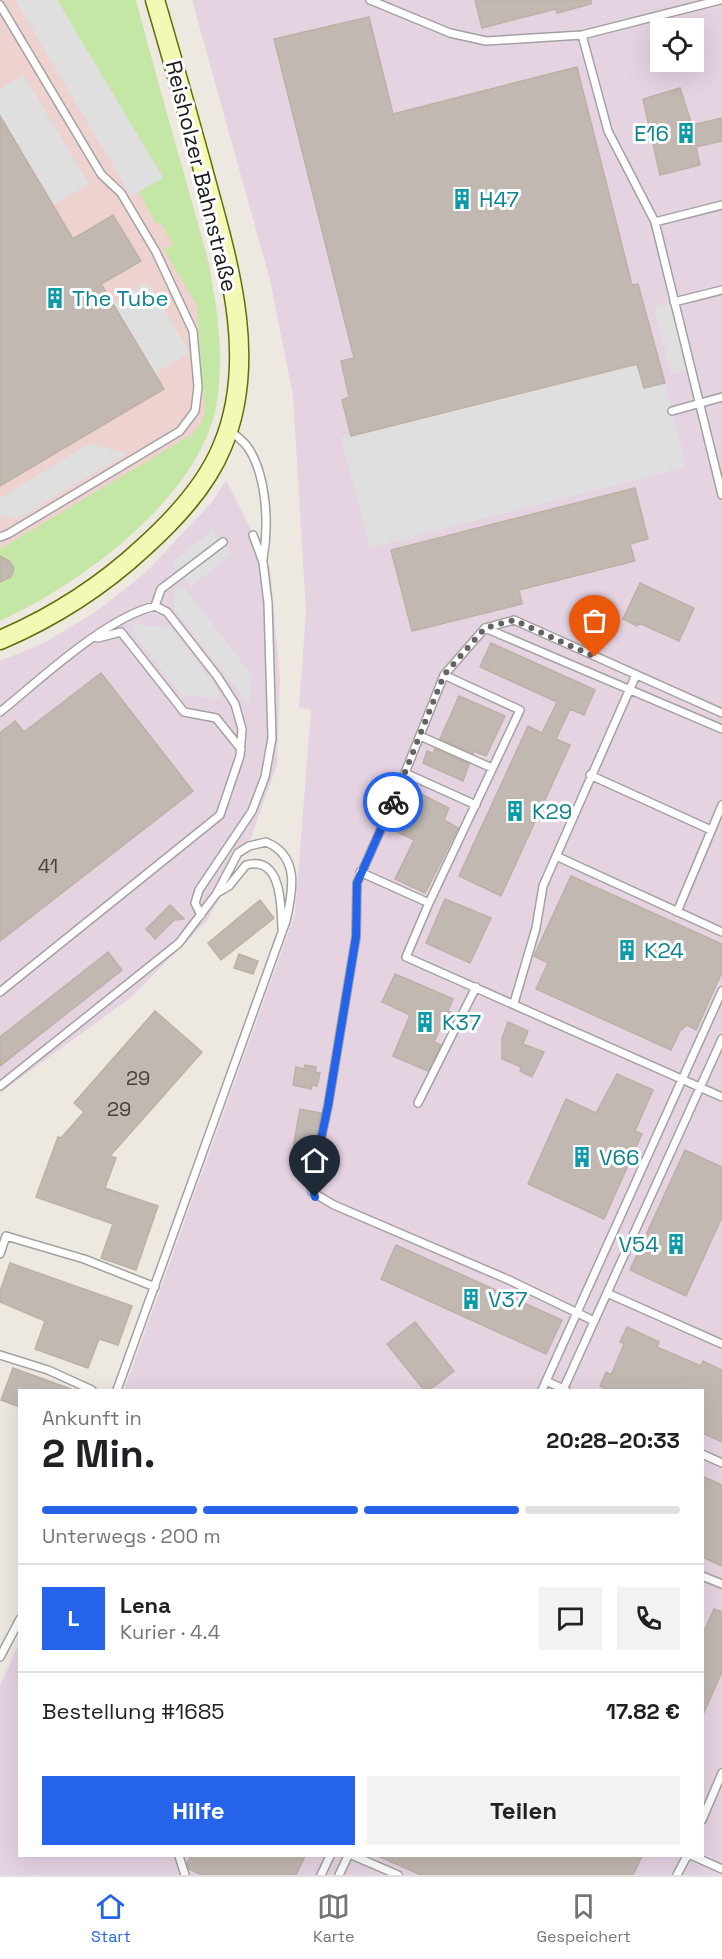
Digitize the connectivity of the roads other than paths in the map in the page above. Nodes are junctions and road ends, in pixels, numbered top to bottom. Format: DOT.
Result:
graph roads {
  1 [pos="155,0"];
  2 [pos="370,0"];
  3 [pos="720,0"];
  4 [pos="0,5"];
  5 [pos="582,35"];
  6 [pos="722,206"];
  7 [pos="655,222"];
  8 [pos="722,290"];
  9 [pos="674,302"];
  10 [pos="722,397"];
  11 [pos="700,403"];
  12 [pos="672,411"];
  13 [pos="228,429"];
  14 [pos="722,495"];
  15 [pos="253,535"];
  16 [pos="0,537"];
  17 [pos="222,542"];
  18 [pos="263,562"];
  19 [pos="155,606"];
  20 [pos="485,628"];
  21 [pos="92,639"];
  22 [pos="0,640"];
  23 [pos="444,675"];
  24 [pos="636,675"];
  25 [pos="628,688"];
  26 [pos="0,712"];
  27 [pos="722,713"];
  28 [pos="722,729"];
  29 [pos="420,736"];
  30 [pos="240,749"];
  31 [pos="492,768"];
  32 [pos="405,773"];
  33 [pos="590,775"];
  34 [pos="476,805"];
  35 [pos="722,805"];
  36 [pos="711,830"];
  37 [pos="556,856"];
  38 [pos="360,872"];
  39 [pos="217,893"];
  40 [pos="429,903"];
  41 [pos="677,912"];
  42 [pos="201,915"];
  43 [pos="282,930"];
  44 [pos="722,932"];
  45 [pos="476,987"];
  46 [pos="722,991"];
  47 [pos="0,992"];
  48 [pos="514,1003"];
  49 [pos="722,1039"];
  50 [pos="682,1079"];
  51 [pos="0,1086"];
  52 [pos="701,1087"];
  53 [pos="722,1097"];
  54 [pos="418,1103"];
  55 [pos="0,1254"];
  56 [pos="155,1287"];
  57 [pos="607,1293"];
  58 [pos="576,1314"];
  59 [pos="594,1321"];
  60 [pos="722,1344"];
  61 [pos="0,1355"];
  62 [pos="546,1381"];
  63 [pos="90,1389"];
  64 [pos="117,1389"];
  65 [pos="542,1389"];
  66 [pos="562,1389"];
  67 [pos="564,1389"];
  68 [pos="704,1455"];
  69 [pos="722,1463"];
  70 [pos="704,1578"];
  71 [pos="722,1584"];
  72 [pos="18,1623"];
  73 [pos="0,1657"];
  74 [pos="722,1773"];
  75 [pos="704,1815"];
  76 [pos="179,1857"];
  77 [pos="330,1857"];
  78 [pos="348,1857"];
  79 [pos="356,1857"];
  80 [pos="686,1857"];
  81 [pos="695,1857"];
  82 [pos="722,1869"];
  83 [pos="184,1875"];
  84 [pos="321,1875"];
  85 [pos="339,1875"];
  86 [pos="398,1875"];
  87 [pos="677,1875"];
  1 -- 13 [label="main road, Reisholzer Bahnstraße"];
  2 -- 5 [label="lane"];
  3 -- 5 [label="lane"];
  4 -- 16 [label="lane"];
  5 -- 7 [label="lane"];
  6 -- 7 [label="lane"];
  7 -- 9 [label="lane"];
  8 -- 9 [label="lane"];
  9 -- 11 [label="lane"];
  10 -- 11 [label="lane"];
  11 -- 12 [label="lane"];
  11 -- 14 [label="lane"];
  13 -- 18 [label="lane"];
  13 -- 22 [label="main road, Reisholzer Bahnstraße"];
  15 -- 18 [label="lane"];
  17 -- 19 [label="lane"];
  18 -- 42 [label="lane"];
  19 -- 21 [label="lane"];
  19 -- 30 [label="lane"];
  20 -- 23 [label="lane"];
  20 -- 24 [label="lane"];
  20 -- 25 [label="lane"];
  21 -- 26 [label="lane"];
  21 -- 30 [label="lane"];
  23 -- 29 [label="lane"];
  23 -- 31 [label="lane"];
  24 -- 25 [label="lane"];
  24 -- 27 [label="lane"];
  25 -- 28 [label="lane"];
  25 -- 33 [label="lane"];
  29 -- 31 [label="lane"];
  29 -- 32 [label="lane"];
  30 -- 47 [label="lane"];
  31 -- 34 [label="lane"];
  32 -- 34 [label="lane"];
  32 -- 38 [label="lane"];
  33 -- 36 [label="lane"];
  33 -- 37 [label="lane"];
  34 -- 40 [label="lane"];
  35 -- 36 [label="lane"];
  36 -- 41 [label="lane"];
  37 -- 41 [label="lane"];
  37 -- 48 [label="lane"];
  38 -- 40 [label="lane"];
  38 -- 58 [label="lane"];
  39 -- 42 [label="lane"];
  39 -- 43 [label="lane"];
  39 -- 43 [label="lane"];
  40 -- 45 [label="lane"];
  41 -- 44 [label="lane"];
  42 -- 51 [label="lane"];
  43 -- 56 [label="lane"];
  45 -- 48 [label="lane"];
  45 -- 54 [label="lane"];
  46 -- 50 [label="lane"];
  48 -- 50 [label="lane"];
  49 -- 52 [label="lane"];
  50 -- 52 [label="lane"];
  50 -- 58 [label="lane"];
  52 -- 53 [label="lane"];
  52 -- 57 [label="lane"];
  55 -- 56 [label="lane"];
  56 -- 64 [label="lane"];
  57 -- 59 [label="lane"];
  57 -- 60 [label="lane"];
  58 -- 59 [label="lane"];
  58 -- 62 [label="lane"];
  59 -- 67 [label="lane"];
  61 -- 63 [label="lane"];
  62 -- 65 [label="lane"];
  62 -- 66 [label="lane"];
  68 -- 69 [label="lane"];
  70 -- 71 [label="lane"];
  72 -- 73 [label="lane"];
  74 -- 75 [label="lane"];
  76 -- 83 [label="lane"];
  77 -- 84 [label="lane"];
  78 -- 85 [label="lane"];
  79 -- 86 [label="lane"];
  80 -- 87 [label="lane"];
  81 -- 82 [label="lane"];
}
